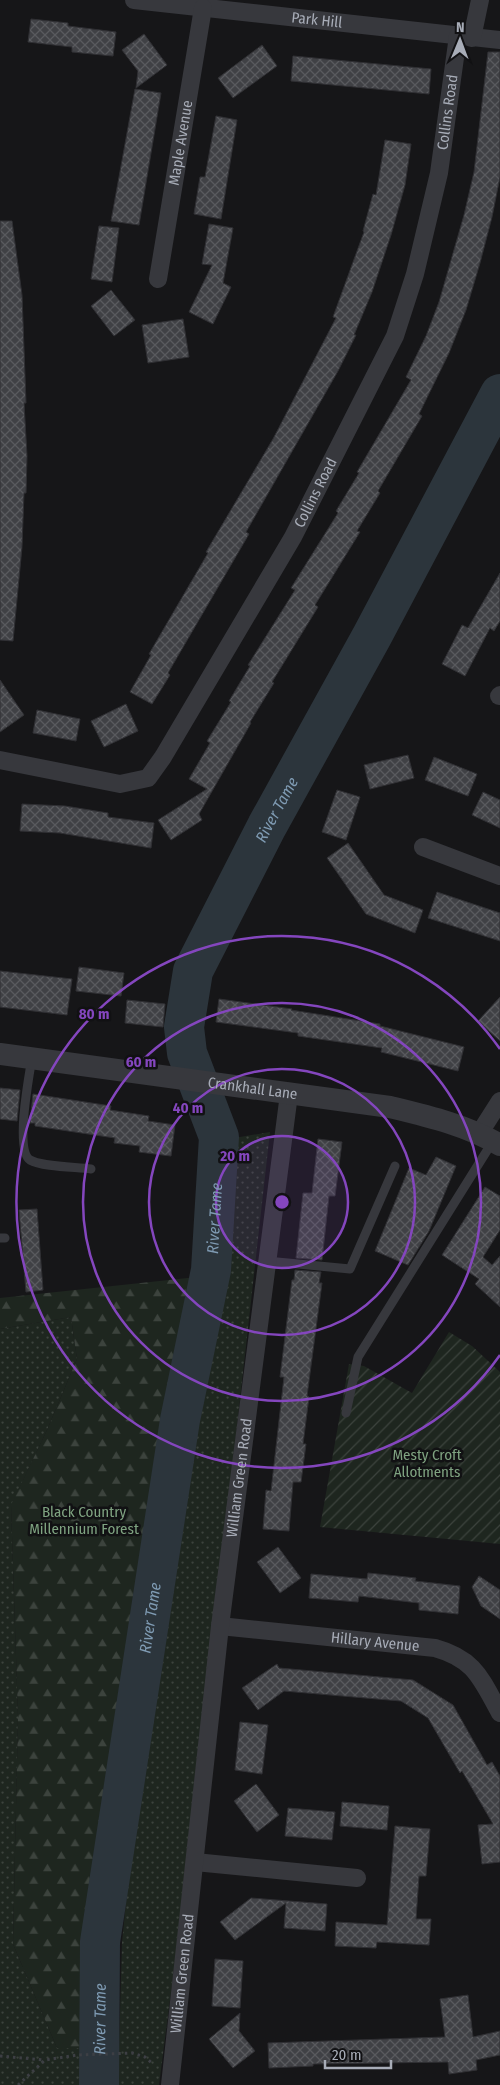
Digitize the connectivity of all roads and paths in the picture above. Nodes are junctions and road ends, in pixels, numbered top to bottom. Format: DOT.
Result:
graph roads {
  1 [pos="134,0"];
  2 [pos="480,0"];
  3 [pos="203,8"];
  4 [pos="465,37"];
  5 [pos="500,40"];
  6 [pos="158,279"];
  7 [pos="0,760"];
  8 [pos="423,847"];
  9 [pos="500,876"];
  10 [pos="0,1054"];
  11 [pos="32,1058"];
  12 [pos="288,1094"];
  13 [pos="500,1101"];
  14 [pos="491,1140"];
  15 [pos="395,1166"];
  16 [pos="91,1169"];
  17 [pos="267,1261"];
  18 [pos="346,1413"];
  19 [pos="220,1626"];
  20 [pos="500,1713"];
  21 [pos="195,1862"];
  22 [pos="357,1878"];
  23 [pos="132,2053"];
  24 [pos="0,2056"];
  25 [pos="45,2060"];
  26 [pos="18,2085"];
  27 [pos="170,2085"];
  1 -- 3 [label="street, Park Hill"];
  2 -- 4 [label="street, Collins Road"];
  3 -- 4 [label="street, Park Hill"];
  3 -- 6 [label="street, Maple Avenue"];
  4 -- 5 [label="street, Park Hill"];
  4 -- 7 [label="street, Collins Road"];
  8 -- 9 [label="street"];
  10 -- 11 [label="street, Crankhall Lane"];
  11 -- 12 [label="street, Crankhall Lane"];
  11 -- 16 [label="lane"];
  12 -- 14 [label="street, Crankhall Lane"];
  12 -- 17 [label="street, William Green Road"];
  13 -- 14 [label="street"];
  14 -- 18 [label="lane"];
  15 -- 17 [label="lane"];
  17 -- 19 [label="street, William Green Road"];
  19 -- 20 [label="street, Hillary Avenue"];
  19 -- 21 [label="street, William Green Road"];
  21 -- 22 [label="street"];
  21 -- 27 [label="street, William Green Road"];
  23 -- 25 [label="path"];
  24 -- 25 [label="path"];
  25 -- 26 [label="path"];
}
